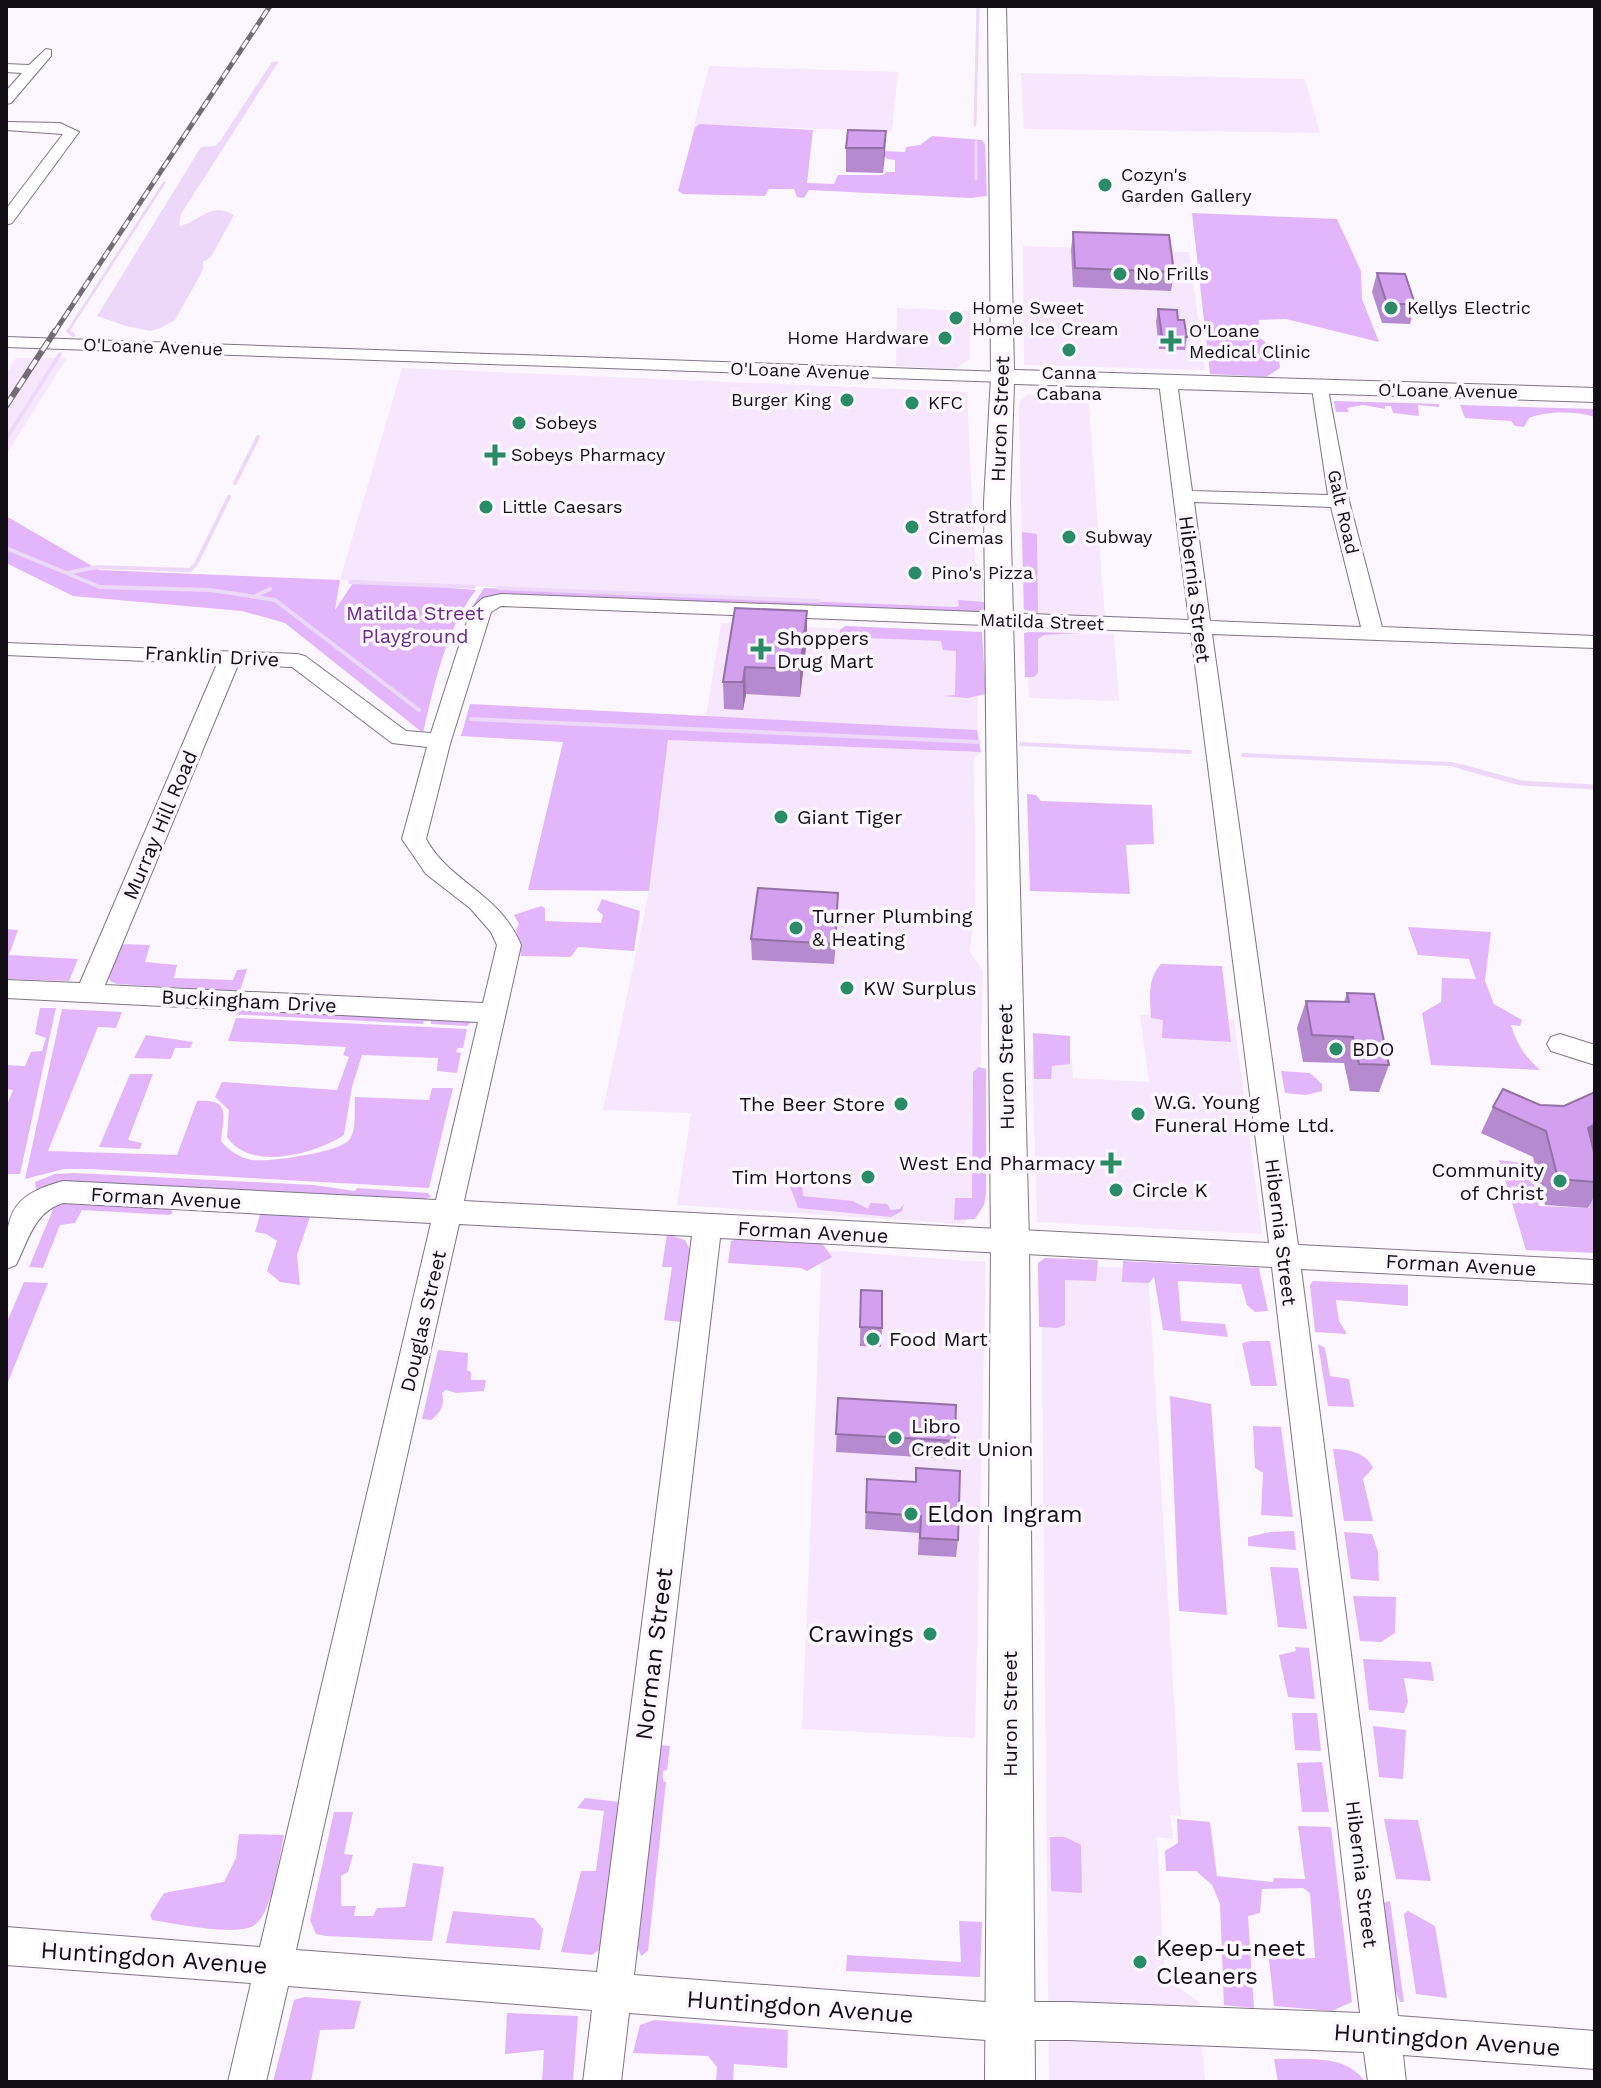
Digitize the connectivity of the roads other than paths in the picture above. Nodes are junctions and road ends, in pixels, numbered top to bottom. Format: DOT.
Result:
graph roads {
  1 [pos="997,6"];
  2 [pos="46,53"];
  3 [pos="6,68"];
  4 [pos="34,69"];
  5 [pos="6,100"];
  6 [pos="6,126"];
  7 [pos="6,220"];
  8 [pos="6,342"];
  9 [pos="1003,377"];
  10 [pos="1168,382"];
  11 [pos="1321,388"];
  12 [pos="1595,395"];
  13 [pos="1183,496"];
  14 [pos="1339,501"];
  15 [pos="490,602"];
  16 [pos="999,620"];
  17 [pos="1200,627"];
  18 [pos="1373,634"];
  19 [pos="1595,642"];
  20 [pos="6,649"];
  21 [pos="231,657"];
  22 [pos="440,741"];
  23 [pos="6,989"];
  24 [pos="89,993"];
  25 [pos="493,1013"];
  26 [pos="1560,1044"];
  27 [pos="1595,1055"];
  28 [pos="448,1213"];
  29 [pos="707,1226"];
  30 [pos="1010,1242"];
  31 [pos="1285,1256"];
  32 [pos="6,1257"];
  33 [pos="1595,1272"];
  34 [pos="6,1946"];
  35 [pos="273,1967"];
  36 [pos="612,1991"];
  37 [pos="1009,2020"];
  38 [pos="1381,2034"];
  39 [pos="1595,2050"];
  40 [pos="247,2082"];
  41 [pos="602,2082"];
  42 [pos="1010,2082"];
  43 [pos="1387,2082"];
  1 -- 9 [label="main road, Huron Street"];
  2 -- 4 [label="street"];
  3 -- 4 [label="street"];
  4 -- 5 [label="street"];
  6 -- 7 [label="street"];
  8 -- 9 [label="street, O'Loane Avenue"];
  9 -- 10 [label="main road, O'Loane Avenue"];
  9 -- 16 [label="main road, Huron Street"];
  10 -- 11 [label="main road, O'Loane Avenue"];
  10 -- 13 [label="street, Hibernia Street"];
  11 -- 12 [label="main road, O'Loane Avenue"];
  11 -- 14 [label="street, Galt Road"];
  13 -- 14 [label="street"];
  13 -- 17 [label="street, Hibernia Street"];
  14 -- 18 [label="street, Galt Road"];
  15 -- 16 [label="street, Matilda Street"];
  15 -- 22 [label="street, Douglas Street"];
  16 -- 17 [label="street, Matilda Street"];
  16 -- 30 [label="main road, Huron Street"];
  17 -- 18 [label="street, Matilda Street"];
  17 -- 31 [label="street, Hibernia Street"];
  18 -- 19 [label="street, Matilda Street"];
  20 -- 21 [label="street, Franklin Drive"];
  21 -- 22 [label="street, Franklin Drive"];
  21 -- 24 [label="street, Murray Hill Road"];
  22 -- 25 [label="street, Douglas Street"];
  23 -- 24 [label="street, Buckingham Drive"];
  24 -- 25 [label="street, Buckingham Drive"];
  25 -- 28 [label="street, Douglas Street"];
  26 -- 27 [label="street"];
  28 -- 29 [label="street, Forman Avenue"];
  28 -- 32 [label="street, Forman Avenue"];
  28 -- 35 [label="street, Douglas Street"];
  29 -- 30 [label="street, Forman Avenue"];
  29 -- 36 [label="street, Norman Street"];
  30 -- 31 [label="street, Forman Avenue"];
  30 -- 37 [label="main road, Huron Street"];
  31 -- 33 [label="street, Forman Avenue"];
  31 -- 38 [label="street, Hibernia Street"];
  34 -- 35 [label="street, Huntingdon Avenue"];
  35 -- 36 [label="street, Huntingdon Avenue"];
  35 -- 40 [label="street, Douglas Street"];
  36 -- 37 [label="street, Huntingdon Avenue"];
  36 -- 41 [label="street, Norman Street"];
  37 -- 38 [label="street, Huntingdon Avenue"];
  37 -- 42 [label="main road, Huron Street"];
  38 -- 39 [label="street, Huntingdon Avenue"];
  38 -- 43 [label="street, Hibernia Street"];
}
